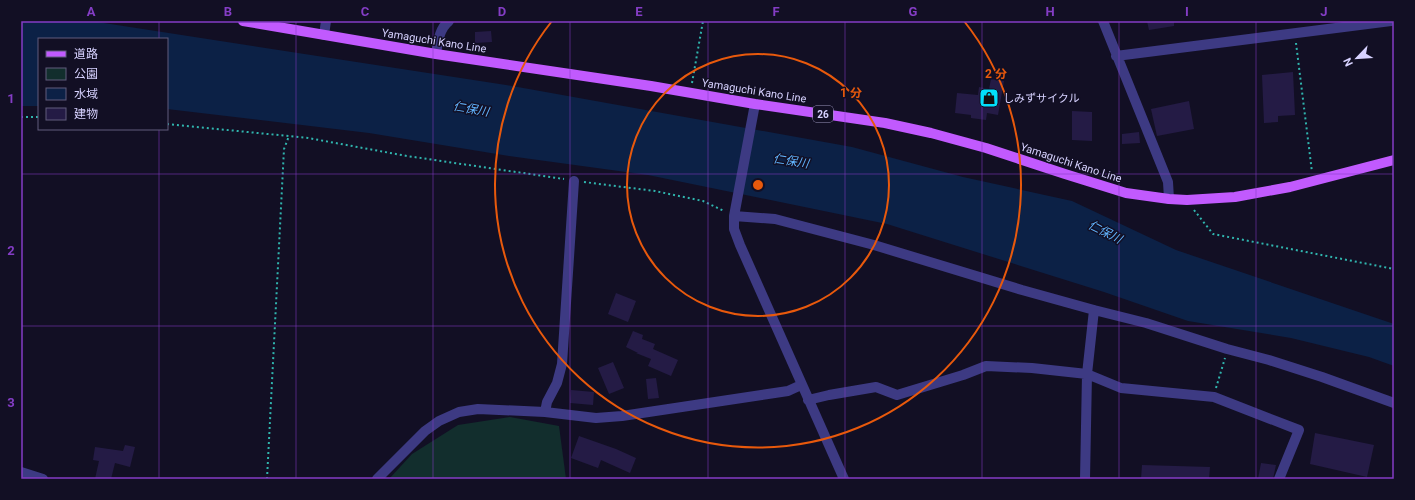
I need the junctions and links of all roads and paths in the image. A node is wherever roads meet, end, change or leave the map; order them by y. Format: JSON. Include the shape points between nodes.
{"nodes":[{"id":1,"x":244,"y":21,"type":"edge"},
{"id":2,"x":326,"y":21,"type":"edge"},
{"id":3,"x":449,"y":21,"type":"edge"},
{"id":4,"x":703,"y":21,"type":"edge"},
{"id":5,"x":1103,"y":21,"type":"edge"},
{"id":6,"x":1391,"y":21,"type":"edge"},
{"id":7,"x":1295,"y":34,"type":"junction"},
{"id":8,"x":324,"y":35,"type":"junction"},
{"id":9,"x":436,"y":54,"type":"junction"},
{"id":10,"x":1116,"y":56,"type":"junction"},
{"id":11,"x":690,"y":92,"type":"junction"},
{"id":12,"x":755,"y":104,"type":"junction"},
{"id":13,"x":21,"y":117,"type":"edge"},
{"id":14,"x":38,"y":117,"type":"edge"},
{"id":15,"x":168,"y":124,"type":"edge"},
{"id":16,"x":289,"y":136,"type":"junction"},
{"id":17,"x":1394,"y":160,"type":"edge"},
{"id":18,"x":1314,"y":180,"type":"junction"},
{"id":19,"x":574,"y":181,"type":"junction"},
{"id":20,"x":1168,"y":199,"type":"junction"},
{"id":21,"x":1187,"y":200,"type":"junction"},
{"id":22,"x":735,"y":213,"type":"junction"},
{"id":23,"x":1394,"y":269,"type":"edge"},
{"id":24,"x":1094,"y":310,"type":"junction"},
{"id":25,"x":1227,"y":349,"type":"junction"},
{"id":26,"x":1087,"y":374,"type":"junction"},
{"id":27,"x":801,"y":385,"type":"junction"},
{"id":28,"x":1214,"y":397,"type":"junction"},
{"id":29,"x":808,"y":400,"type":"junction"},
{"id":30,"x":1394,"y":404,"type":"edge"},
{"id":31,"x":546,"y":412,"type":"junction"},
{"id":32,"x":21,"y":472,"type":"edge"},
{"id":33,"x":38,"y":478,"type":"edge"},
{"id":34,"x":267,"y":479,"type":"edge"},
{"id":35,"x":377,"y":479,"type":"edge"},
{"id":36,"x":844,"y":479,"type":"edge"},
{"id":37,"x":1085,"y":479,"type":"edge"},
{"id":38,"x":1279,"y":479,"type":"edge"}],
"edges":[{"from":1,"to":8,"type":"main road","name":"Yamaguchi Kano Line","number":"26"},
{"from":2,"to":8,"type":"street"},
{"from":3,"to":9,"type":"street","via":[[439,38]]},
{"from":4,"to":11,"type":"path"},
{"from":5,"to":10,"type":"street"},
{"from":6,"to":7,"type":"street"},
{"from":7,"to":10,"type":"street"},
{"from":7,"to":18,"type":"path"},
{"from":8,"to":9,"type":"main road","name":"Yamaguchi Kano Line","number":"26"},
{"from":9,"to":11,"type":"main road","name":"Yamaguchi Kano Line","number":"26"},
{"from":10,"to":20,"type":"street","via":[[1168,182]]},
{"from":11,"to":12,"type":"main road","name":"Yamaguchi Kano Line","number":"26"},
{"from":12,"to":20,"type":"main road","name":"Yamaguchi Kano Line","number":"26","via":[[885,123],[932,133],[1126,193]]},
{"from":12,"to":22,"type":"street"},
{"from":13,"to":14,"type":"path"},
{"from":15,"to":16,"type":"path"},
{"from":16,"to":19,"type":"path"},
{"from":16,"to":34,"type":"path","via":[[284,150]]},
{"from":17,"to":18,"type":"main road","name":"Yamaguchi Kano Line","number":"26"},
{"from":18,"to":21,"type":"main road","name":"Yamaguchi Kano Line","number":"26","via":[[1236,197]]},
{"from":19,"to":22,"type":"path","via":[[655,191],[703,201]]},
{"from":19,"to":31,"type":"street","via":[[562,364],[557,383],[547,402]]},
{"from":20,"to":21,"type":"main road","name":"Yamaguchi Kano Line","number":"26"},
{"from":21,"to":23,"type":"path","via":[[1213,234]]},
{"from":22,"to":24,"type":"street","via":[[775,219],[874,244]]},
{"from":22,"to":27,"type":"street","via":[[734,229],[740,245]]},
{"from":24,"to":25,"type":"street","via":[[1146,323]]},
{"from":24,"to":26,"type":"street"},
{"from":25,"to":28,"type":"path"},
{"from":25,"to":30,"type":"street","via":[[1322,376]]},
{"from":26,"to":28,"type":"street","via":[[1121,388]]},
{"from":26,"to":29,"type":"street","via":[[986,366],[897,395],[876,387]]},
{"from":26,"to":37,"type":"street"},
{"from":27,"to":29,"type":"street"},
{"from":27,"to":31,"type":"street","via":[[788,391],[622,416],[596,418]]},
{"from":28,"to":38,"type":"street","via":[[1299,430]]},
{"from":29,"to":36,"type":"street"},
{"from":31,"to":35,"type":"street","via":[[478,409],[459,412],[425,431]]},
{"from":32,"to":33,"type":"street"}]}
